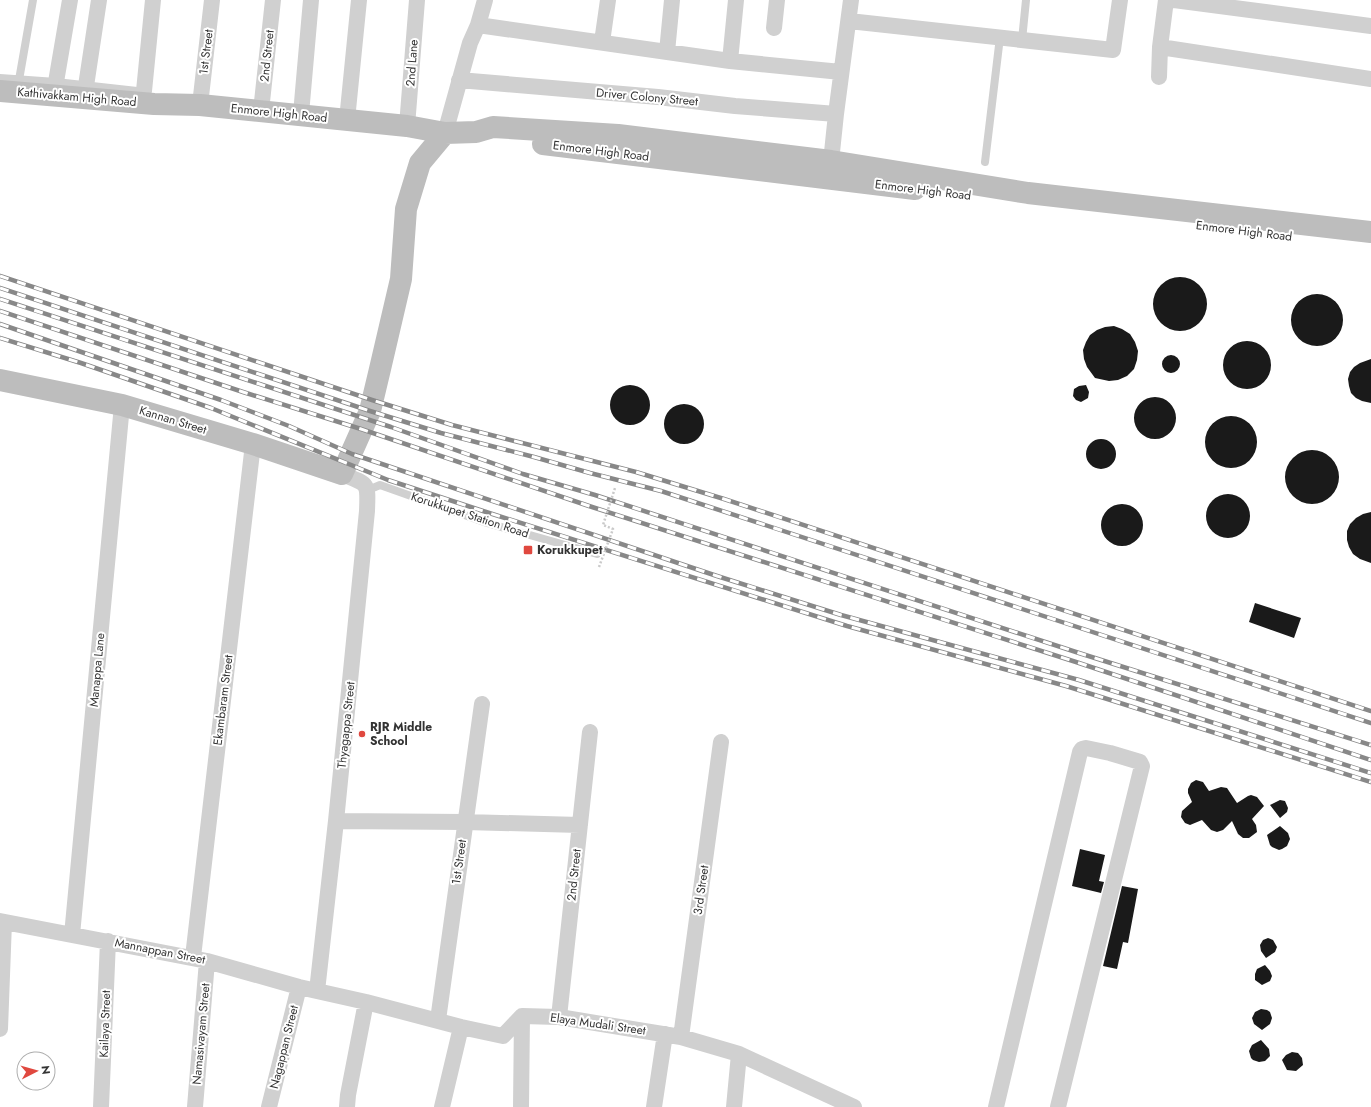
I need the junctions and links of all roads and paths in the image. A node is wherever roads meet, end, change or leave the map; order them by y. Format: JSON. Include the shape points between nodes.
{"nodes":[{"id":1,"x":33,"y":0,"type":"edge"},
{"id":2,"x":70,"y":0,"type":"edge"},
{"id":3,"x":99,"y":0,"type":"edge"},
{"id":4,"x":154,"y":0,"type":"edge"},
{"id":5,"x":212,"y":0,"type":"edge"},
{"id":6,"x":273,"y":0,"type":"edge"},
{"id":7,"x":311,"y":0,"type":"edge"},
{"id":8,"x":359,"y":0,"type":"edge"},
{"id":9,"x":417,"y":0,"type":"edge"},
{"id":10,"x":485,"y":0,"type":"edge"},
{"id":11,"x":608,"y":0,"type":"edge"},
{"id":12,"x":672,"y":0,"type":"edge"},
{"id":13,"x":736,"y":0,"type":"edge"},
{"id":14,"x":777,"y":0,"type":"edge"},
{"id":15,"x":852,"y":0,"type":"edge"},
{"id":16,"x":1026,"y":0,"type":"edge"},
{"id":17,"x":1120,"y":0,"type":"edge"},
{"id":18,"x":1166,"y":0,"type":"edge"},
{"id":19,"x":1174,"y":0,"type":"edge"},
{"id":20,"x":849,"y":21,"type":"junction"},
{"id":21,"x":478,"y":26,"type":"junction"},
{"id":22,"x":1371,"y":26,"type":"edge"},
{"id":23,"x":774,"y":28,"type":"dead end"},
{"id":24,"x":1000,"y":37,"type":"junction"},
{"id":25,"x":1022,"y":40,"type":"junction"},
{"id":26,"x":602,"y":42,"type":"junction"},
{"id":27,"x":1160,"y":47,"type":"junction"},
{"id":28,"x":667,"y":52,"type":"junction"},
{"id":29,"x":730,"y":62,"type":"junction"},
{"id":30,"x":841,"y":72,"type":"junction"},
{"id":31,"x":1159,"y":77,"type":"dead end"},
{"id":32,"x":0,"y":78,"type":"edge"},
{"id":33,"x":1371,"y":79,"type":"edge"},
{"id":34,"x":20,"y":80,"type":"junction"},
{"id":35,"x":459,"y":80,"type":"junction"},
{"id":36,"x":56,"y":82,"type":"junction"},
{"id":37,"x":86,"y":86,"type":"junction"},
{"id":38,"x":0,"y":91,"type":"edge"},
{"id":39,"x":156,"y":100,"type":"junction"},
{"id":40,"x":200,"y":105,"type":"junction"},
{"id":41,"x":261,"y":111,"type":"junction"},
{"id":42,"x":301,"y":114,"type":"junction"},
{"id":43,"x":836,"y":114,"type":"junction"},
{"id":44,"x":347,"y":120,"type":"junction"},
{"id":45,"x":407,"y":126,"type":"junction"},
{"id":46,"x":445,"y":133,"type":"junction"},
{"id":47,"x":985,"y":162,"type":"dead end"},
{"id":48,"x":830,"y":170,"type":"junction"},
{"id":49,"x":1371,"y":232,"type":"edge"},
{"id":50,"x":1371,"y":247,"type":"edge"},
{"id":51,"x":0,"y":380,"type":"edge"},
{"id":52,"x":122,"y":405,"type":"junction"},
{"id":53,"x":254,"y":444,"type":"junction"},
{"id":54,"x":342,"y":474,"type":"junction"},
{"id":55,"x":615,"y":488,"type":"dead end"},
{"id":56,"x":368,"y":490,"type":"junction"},
{"id":57,"x":597,"y":554,"type":"dead end"},
{"id":58,"x":599,"y":567,"type":"dead end"},
{"id":59,"x":482,"y":704,"type":"dead end"},
{"id":60,"x":590,"y":732,"type":"dead end"},
{"id":61,"x":721,"y":742,"type":"dead end"},
{"id":62,"x":336,"y":821,"type":"junction"},
{"id":63,"x":465,"y":822,"type":"junction"},
{"id":64,"x":580,"y":825,"type":"junction"},
{"id":65,"x":2,"y":922,"type":"edge"},
{"id":66,"x":72,"y":935,"type":"junction"},
{"id":67,"x":108,"y":941,"type":"junction"},
{"id":68,"x":200,"y":959,"type":"junction"},
{"id":69,"x":299,"y":987,"type":"junction"},
{"id":70,"x":318,"y":991,"type":"junction"},
{"id":71,"x":366,"y":1002,"type":"junction"},
{"id":72,"x":522,"y":1016,"type":"junction"},
{"id":73,"x":558,"y":1017,"type":"junction"},
{"id":74,"x":438,"y":1020,"type":"junction"},
{"id":75,"x":461,"y":1027,"type":"junction"},
{"id":76,"x":0,"y":1029,"type":"edge"},
{"id":77,"x":665,"y":1034,"type":"junction"},
{"id":78,"x":681,"y":1037,"type":"junction"},
{"id":79,"x":739,"y":1054,"type":"junction"},
{"id":80,"x":101,"y":1107,"type":"edge"},
{"id":81,"x":195,"y":1107,"type":"edge"},
{"id":82,"x":269,"y":1107,"type":"edge"},
{"id":83,"x":347,"y":1107,"type":"edge"},
{"id":84,"x":442,"y":1107,"type":"edge"},
{"id":85,"x":522,"y":1107,"type":"edge"},
{"id":86,"x":654,"y":1107,"type":"edge"},
{"id":87,"x":734,"y":1107,"type":"edge"},
{"id":88,"x":854,"y":1107,"type":"edge"},
{"id":89,"x":996,"y":1107,"type":"edge"},
{"id":90,"x":1058,"y":1107,"type":"edge"}],
"edges":[{"from":1,"to":34,"type":"lane"},
{"from":2,"to":36,"type":"street"},
{"from":3,"to":37,"type":"street"},
{"from":4,"to":39,"type":"street"},
{"from":5,"to":40,"type":"street","name":"1st Street"},
{"from":6,"to":41,"type":"street","name":"2nd Street"},
{"from":7,"to":42,"type":"street"},
{"from":8,"to":44,"type":"street"},
{"from":9,"to":45,"type":"street","name":"2nd Lane"},
{"from":10,"to":21,"type":"street"},
{"from":11,"to":26,"type":"street"},
{"from":12,"to":28,"type":"street"},
{"from":13,"to":29,"type":"street"},
{"from":14,"to":23,"type":"street"},
{"from":15,"to":20,"type":"street"},
{"from":16,"to":25,"type":"lane"},
{"from":17,"to":25,"type":"street","via":[[1113,50]]},
{"from":18,"to":27,"type":"street"},
{"from":19,"to":22,"type":"street"},
{"from":20,"to":24,"type":"street"},
{"from":20,"to":30,"type":"street"},
{"from":21,"to":26,"type":"street"},
{"from":21,"to":35,"type":"street"},
{"from":24,"to":25,"type":"street"},
{"from":24,"to":47,"type":"lane"},
{"from":26,"to":28,"type":"street"},
{"from":27,"to":31,"type":"street"},
{"from":27,"to":33,"type":"street"},
{"from":28,"to":29,"type":"street"},
{"from":29,"to":30,"type":"street"},
{"from":30,"to":43,"type":"street"},
{"from":32,"to":34,"type":"lane"},
{"from":34,"to":36,"type":"lane"},
{"from":35,"to":43,"type":"street","name":"Driver Colony Street"},
{"from":35,"to":46,"type":"street"},
{"from":36,"to":37,"type":"lane"},
{"from":37,"to":39,"type":"lane"},
{"from":38,"to":39,"type":"main road","name":"Kathivakkam High Road"},
{"from":39,"to":40,"type":"main road","name":"Enmore High Road"},
{"from":40,"to":41,"type":"main road","name":"Enmore High Road"},
{"from":41,"to":42,"type":"main road","name":"Enmore High Road"},
{"from":42,"to":44,"type":"main road","name":"Enmore High Road"},
{"from":43,"to":48,"type":"street"},
{"from":44,"to":45,"type":"main road","name":"Enmore High Road"},
{"from":45,"to":46,"type":"main road","name":"Enmore High Road"},
{"from":46,"to":48,"type":"main road","name":"Enmore High Road","via":[[476,132],[488,138]]},
{"from":46,"to":54,"type":"main road","via":[[420,163],[406,209],[401,279],[370,411]]},
{"from":48,"to":49,"type":"main road","name":"Enmore High Road"},
{"from":48,"to":50,"type":"main road","name":"Enmore High Road"},
{"from":51,"to":52,"type":"main road","name":"Kannan Street"},
{"from":52,"to":53,"type":"main road","name":"Kannan Street"},
{"from":52,"to":66,"type":"street","name":"Manappa Lane"},
{"from":53,"to":54,"type":"main road","name":"Kannan Street"},
{"from":53,"to":68,"type":"street","name":"Ekambaram Street"},
{"from":54,"to":56,"type":"street","via":[[364,483]]},
{"from":55,"to":58,"type":"path","bridge":true,"via":[[603,525],[613,529]]},
{"from":56,"to":57,"type":"lane","name":"Korukkupet Station Road","via":[[380,485],[487,523]]},
{"from":56,"to":62,"type":"street","name":"Thyagappa Street","via":[[368,511]]},
{"from":59,"to":63,"type":"street","name":"1st Street"},
{"from":60,"to":64,"type":"street","name":"2nd Street"},
{"from":61,"to":78,"type":"street","name":"3rd Street"},
{"from":62,"to":63,"type":"street"},
{"from":62,"to":70,"type":"street","name":"Thyagappa Street"},
{"from":63,"to":64,"type":"street"},
{"from":63,"to":74,"type":"street","name":"1st Street"},
{"from":64,"to":73,"type":"street","name":"2nd Street"},
{"from":65,"to":66,"type":"street","name":"Mannappan Street"},
{"from":65,"to":76,"type":"street"},
{"from":66,"to":67,"type":"street","name":"Mannappan Street"},
{"from":67,"to":68,"type":"street","name":"Mannappan Street"},
{"from":67,"to":80,"type":"street","name":"Kailaya Street"},
{"from":68,"to":69,"type":"street","name":"Mannappan Street"},
{"from":68,"to":81,"type":"street","name":"Namasivayam Street"},
{"from":69,"to":70,"type":"street","name":"Mannappan Street"},
{"from":69,"to":82,"type":"street","name":"Nagappan Street"},
{"from":70,"to":71,"type":"street"},
{"from":71,"to":74,"type":"street"},
{"from":71,"to":83,"type":"street"},
{"from":72,"to":73,"type":"street","name":"Elaya Mudali Street"},
{"from":72,"to":75,"type":"street","via":[[503,1036]]},
{"from":72,"to":85,"type":"street"},
{"from":73,"to":77,"type":"street","name":"Elaya Mudali Street"},
{"from":74,"to":75,"type":"street"},
{"from":75,"to":84,"type":"street"},
{"from":77,"to":78,"type":"street","name":"Elaya Mudali Street"},
{"from":77,"to":86,"type":"street"},
{"from":78,"to":79,"type":"street","name":"Elaya Mudali Street"},
{"from":79,"to":87,"type":"street"},
{"from":79,"to":88,"type":"street","name":"Elaya Mudali Street"},
{"from":89,"to":90,"type":"street","via":[[1080,752],[1086,748],[1140,762],[1142,766]]}]}
